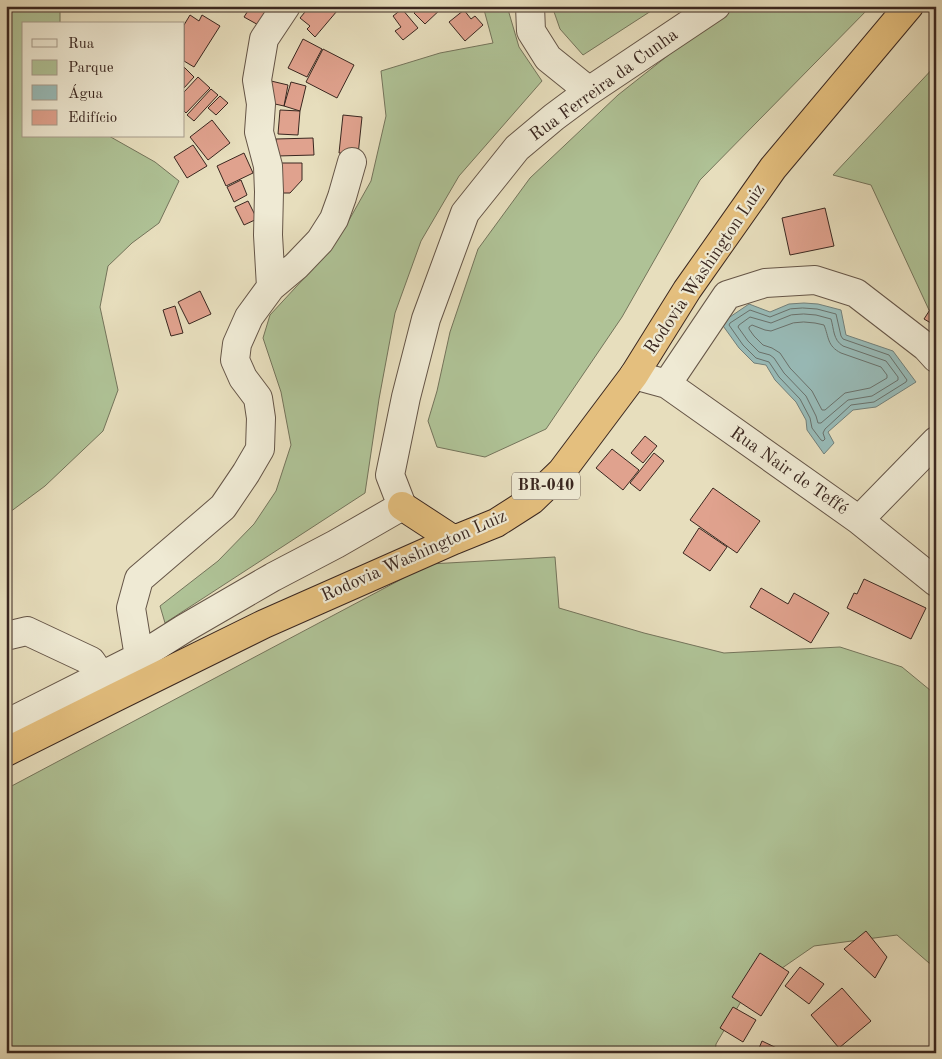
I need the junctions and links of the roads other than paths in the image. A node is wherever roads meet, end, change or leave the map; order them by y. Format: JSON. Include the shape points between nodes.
{"nodes":[{"id":1,"x":286,"y":6,"type":"edge"},
{"id":2,"x":530,"y":6,"type":"edge"},
{"id":3,"x":716,"y":6,"type":"edge"},
{"id":4,"x":909,"y":6,"type":"edge"},
{"id":5,"x":589,"y":91,"type":"junction"},
{"id":6,"x":352,"y":162,"type":"dead end"},
{"id":7,"x":272,"y":287,"type":"junction"},
{"id":8,"x":933,"y":352,"type":"edge"},
{"id":9,"x":634,"y":375,"type":"junction"},
{"id":10,"x":667,"y":384,"type":"junction"},
{"id":11,"x":936,"y":441,"type":"edge"},
{"id":12,"x":402,"y":506,"type":"junction"},
{"id":13,"x":859,"y":520,"type":"junction"},
{"id":14,"x":454,"y":540,"type":"junction"},
{"id":15,"x":936,"y":582,"type":"edge"},
{"id":16,"x":6,"y":636,"type":"edge"},
{"id":17,"x":139,"y":657,"type":"junction"},
{"id":18,"x":109,"y":686,"type":"junction"},
{"id":19,"x":6,"y":724,"type":"edge"},
{"id":20,"x":6,"y":752,"type":"edge"}],
"edges":[{"from":1,"to":7,"type":"street","via":[[264,39],[257,80],[261,104],[260,132],[268,166]]},
{"from":2,"to":5,"type":"street","via":[[531,31],[548,58]]},
{"from":3,"to":5,"type":"street","name":"Rua Ferreira da Cunha"},
{"from":4,"to":9,"type":"highway","name":"Rodovia Washington Luiz","number":"BR-040","via":[[773,168],[687,290]]},
{"from":5,"to":12,"type":"street","name":"Rua Ferreira da Cunha","via":[[517,148],[465,213],[426,319],[406,397],[390,475]]},
{"from":6,"to":7,"type":"street","via":[[334,219],[320,241]]},
{"from":7,"to":17,"type":"street","via":[[249,317],[237,344],[235,360],[258,398],[262,418],[260,449],[223,507],[139,579],[131,608]]},
{"from":8,"to":10,"type":"street","via":[[856,293],[815,280],[765,283],[727,295]]},
{"from":9,"to":10,"type":"street","name":"Rua Nair de Teffé"},
{"from":9,"to":14,"type":"highway","name":"Rodovia Washington Luiz","number":"BR-040","via":[[562,471],[532,500],[496,523]]},
{"from":10,"to":13,"type":"street","name":"Rua Nair de Teffé"},
{"from":11,"to":13,"type":"street"},
{"from":12,"to":14,"type":"highway"},
{"from":12,"to":17,"type":"street","via":[[273,577]]},
{"from":13,"to":15,"type":"street","name":"Rua Nair de Teffé"},
{"from":14,"to":18,"type":"highway","name":"Rodovia Washington Luiz","number":"BR-040","via":[[264,624]]},
{"from":16,"to":18,"type":"street","via":[[27,631],[91,661]]},
{"from":17,"to":18,"type":"street"},
{"from":18,"to":19,"type":"street"},
{"from":18,"to":20,"type":"highway","name":"Rodovia Washington Luiz","number":"BR-040"}]}
